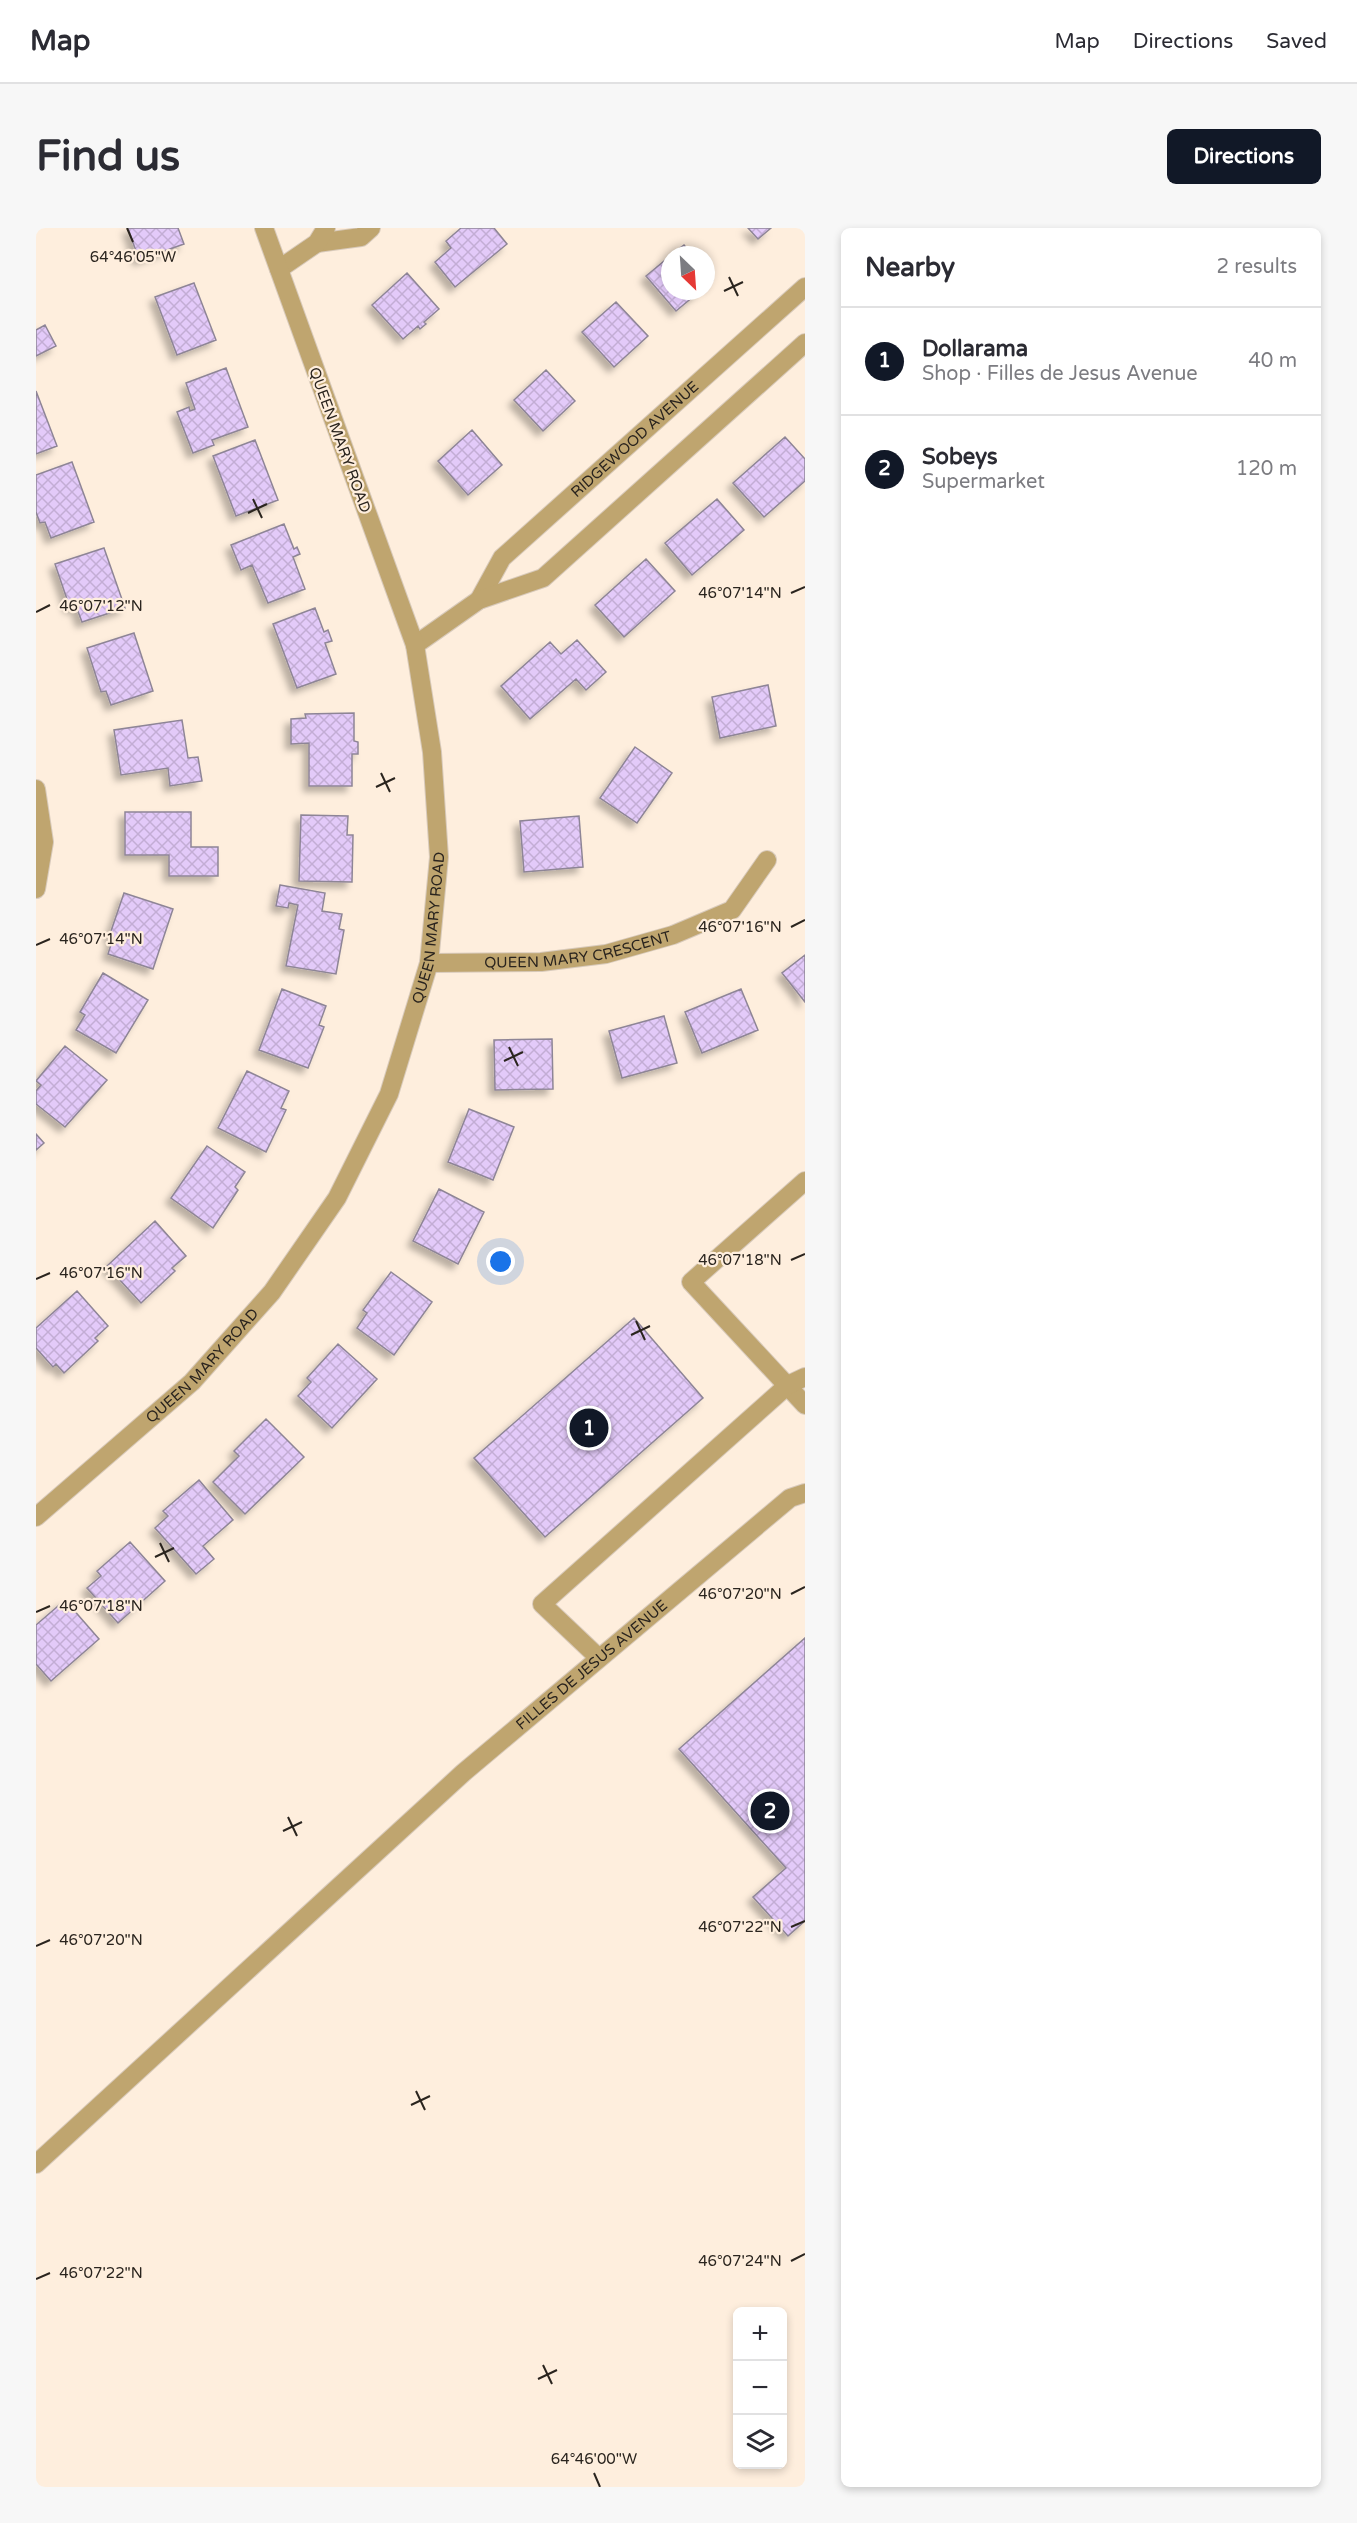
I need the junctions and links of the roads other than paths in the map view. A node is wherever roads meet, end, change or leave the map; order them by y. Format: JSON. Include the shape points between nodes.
{"nodes":[{"id":1,"x":264,"y":228,"type":"edge"},
{"id":2,"x":371,"y":228,"type":"edge"},
{"id":3,"x":322,"y":236,"type":"edge"},
{"id":4,"x":279,"y":269,"type":"junction"},
{"id":5,"x":805,"y":287,"type":"edge"},
{"id":6,"x":805,"y":343,"type":"edge"},
{"id":7,"x":479,"y":600,"type":"junction"},
{"id":8,"x":415,"y":645,"type":"junction"},
{"id":9,"x":36,"y":789,"type":"edge"},
{"id":10,"x":767,"y":860,"type":"dead end"},
{"id":11,"x":36,"y":889,"type":"edge"},
{"id":12,"x":429,"y":963,"type":"junction"},
{"id":13,"x":805,"y":1180,"type":"edge"},
{"id":14,"x":805,"y":1377,"type":"edge"},
{"id":15,"x":788,"y":1385,"type":"junction"},
{"id":16,"x":805,"y":1406,"type":"edge"},
{"id":17,"x":805,"y":1493,"type":"edge"},
{"id":18,"x":36,"y":1517,"type":"edge"},
{"id":19,"x":599,"y":1658,"type":"junction"},
{"id":20,"x":36,"y":2164,"type":"edge"}],
"edges":[{"from":1,"to":4,"type":"street","name":"QUEEN MARY ROAD"},
{"from":2,"to":3,"type":"street","via":[[361,237]]},
{"from":3,"to":4,"type":"street"},
{"from":4,"to":8,"type":"street","name":"QUEEN MARY ROAD"},
{"from":5,"to":7,"type":"street","name":"RIDGEWOOD AVENUE","via":[[502,558]]},
{"from":6,"to":7,"type":"street","name":"RIDGEWOOD AVENUE","via":[[543,578]]},
{"from":7,"to":8,"type":"street","name":"RIDGEWOOD AVENUE"},
{"from":8,"to":12,"type":"street","name":"QUEEN MARY ROAD","via":[[432,752],[439,857]]},
{"from":9,"to":11,"type":"street","via":[[44,842]]},
{"from":10,"to":12,"type":"street","name":"QUEEN MARY CRESCENT","via":[[732,910],[673,935],[606,954],[541,962]]},
{"from":12,"to":18,"type":"street","name":"QUEEN MARY ROAD","via":[[389,1094],[338,1198],[272,1292],[192,1382]]},
{"from":13,"to":15,"type":"street","via":[[692,1282]]},
{"from":14,"to":15,"type":"street"},
{"from":15,"to":16,"type":"street"},
{"from":15,"to":19,"type":"street","via":[[542,1604]]},
{"from":17,"to":19,"type":"street","name":"FILLES DE JESUS AVENUE","via":[[790,1497]]},
{"from":19,"to":20,"type":"street","name":"FILLES DE JESUS AVENUE","via":[[463,1773]]}]}
